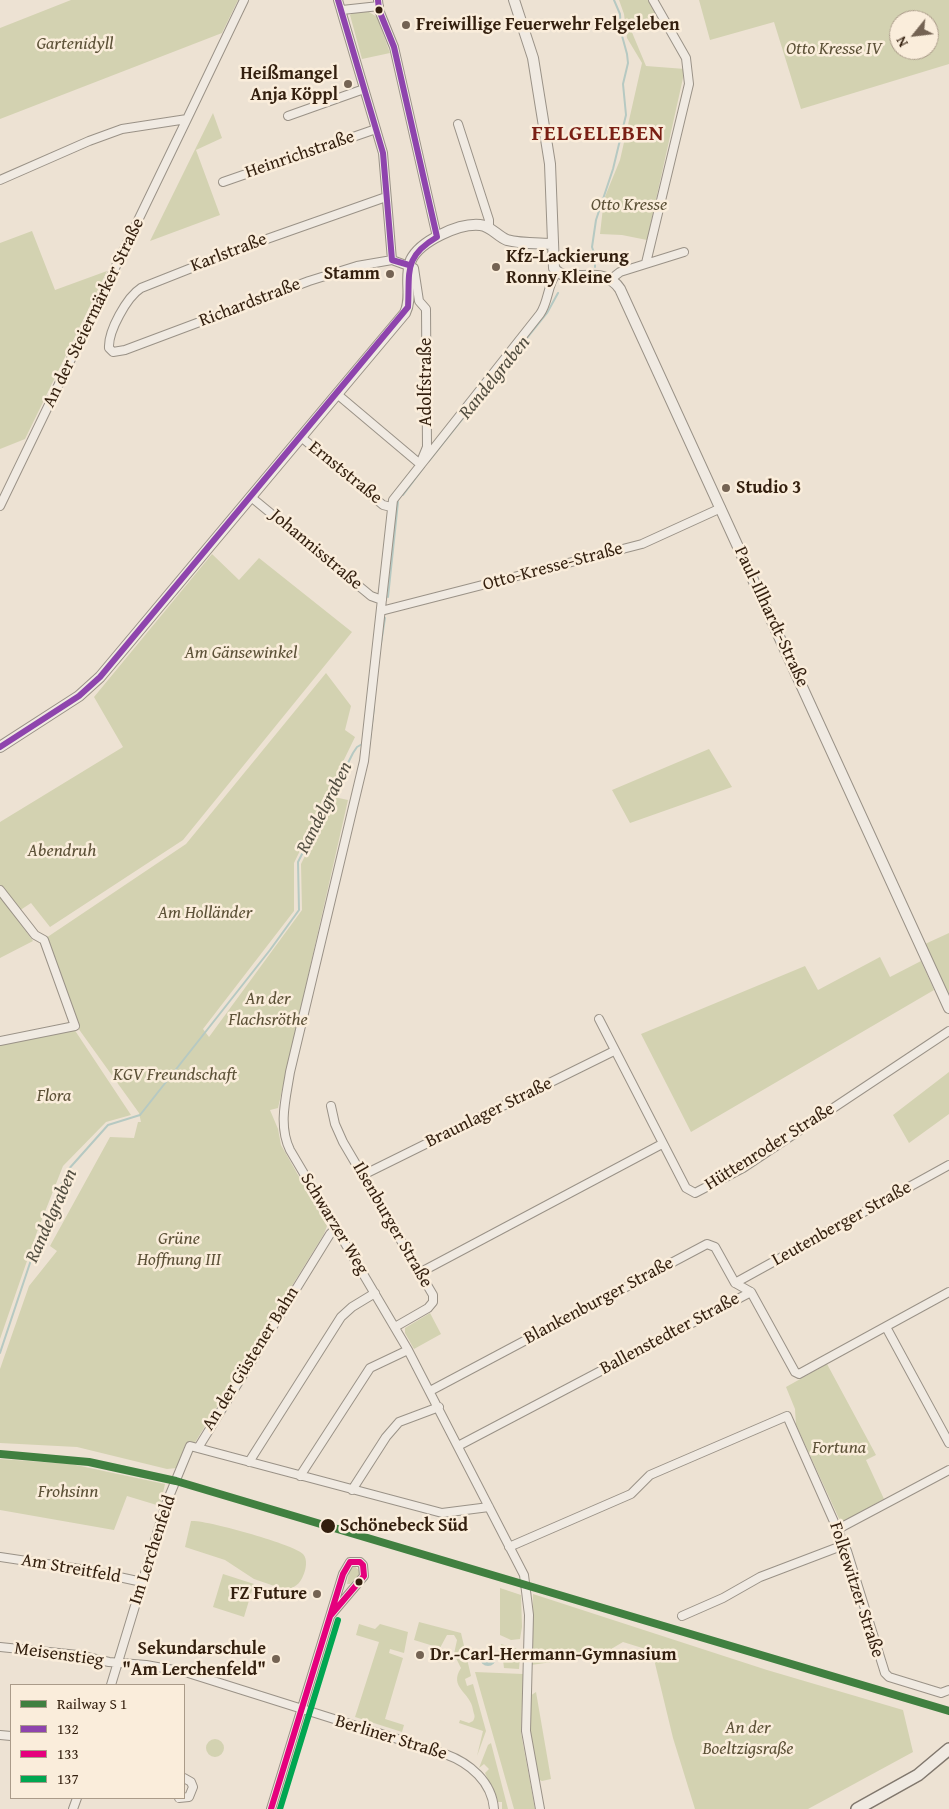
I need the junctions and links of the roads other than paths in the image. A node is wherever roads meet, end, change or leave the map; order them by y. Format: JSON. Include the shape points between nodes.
{"nodes":[{"id":1,"x":244,"y":0,"type":"edge"},
{"id":2,"x":338,"y":0,"type":"edge"},
{"id":3,"x":514,"y":0,"type":"edge"},
{"id":4,"x":653,"y":0,"type":"edge"},
{"id":5,"x":378,"y":3,"type":"edge"},
{"id":6,"x":342,"y":10,"type":"junction"},
{"id":7,"x":364,"y":89,"type":"junction"},
{"id":8,"x":288,"y":116,"type":"dead end"},
{"id":9,"x":187,"y":119,"type":"junction"},
{"id":10,"x":458,"y":124,"type":"dead end"},
{"id":11,"x":376,"y":129,"type":"junction"},
{"id":12,"x":0,"y":180,"type":"edge"},
{"id":13,"x":223,"y":182,"type":"dead end"},
{"id":14,"x":386,"y":197,"type":"junction"},
{"id":15,"x":489,"y":228,"type":"junction"},
{"id":16,"x":437,"y":237,"type":"junction"},
{"id":17,"x":553,"y":244,"type":"junction"},
{"id":18,"x":684,"y":252,"type":"dead end"},
{"id":19,"x":392,"y":260,"type":"junction"},
{"id":20,"x":646,"y":263,"type":"junction"},
{"id":21,"x":409,"y":265,"type":"junction"},
{"id":22,"x":557,"y":272,"type":"junction"},
{"id":23,"x":611,"y":280,"type":"junction"},
{"id":24,"x":414,"y":301,"type":"junction"},
{"id":25,"x":110,"y":351,"type":"joint"},
{"id":26,"x":337,"y":394,"type":"junction"},
{"id":27,"x":301,"y":437,"type":"junction"},
{"id":28,"x":420,"y":464,"type":"junction"},
{"id":29,"x":251,"y":497,"type":"junction"},
{"id":30,"x":0,"y":506,"type":"edge"},
{"id":31,"x":390,"y":507,"type":"junction"},
{"id":32,"x":721,"y":508,"type":"junction"},
{"id":33,"x":382,"y":600,"type":"junction"},
{"id":34,"x":381,"y":611,"type":"junction"},
{"id":35,"x":0,"y":747,"type":"edge"},
{"id":36,"x":0,"y":890,"type":"edge"},
{"id":37,"x":949,"y":1008,"type":"edge"},
{"id":38,"x":599,"y":1019,"type":"dead end"},
{"id":39,"x":949,"y":1031,"type":"edge"},
{"id":40,"x":0,"y":1042,"type":"edge"},
{"id":41,"x":614,"y":1051,"type":"junction"},
{"id":42,"x":331,"y":1106,"type":"dead end"},
{"id":43,"x":662,"y":1144,"type":"junction"},
{"id":44,"x":949,"y":1165,"type":"edge"},
{"id":45,"x":363,"y":1175,"type":"junction"},
{"id":46,"x":336,"y":1227,"type":"junction"},
{"id":47,"x":421,"y":1272,"type":"junction"},
{"id":48,"x":735,"y":1283,"type":"junction"},
{"id":49,"x":751,"y":1292,"type":"junction"},
{"id":50,"x":949,"y":1292,"type":"edge"},
{"id":51,"x":375,"y":1293,"type":"junction"},
{"id":52,"x":395,"y":1327,"type":"junction"},
{"id":53,"x":886,"y":1327,"type":"junction"},
{"id":54,"x":408,"y":1350,"type":"junction"},
{"id":55,"x":430,"y":1391,"type":"junction"},
{"id":56,"x":439,"y":1407,"type":"junction"},
{"id":57,"x":949,"y":1443,"type":"edge"},
{"id":58,"x":458,"y":1446,"type":"junction"},
{"id":59,"x":198,"y":1448,"type":"junction"},
{"id":60,"x":250,"y":1462,"type":"junction"},
{"id":61,"x":948,"y":1474,"type":"edge"},
{"id":62,"x":300,"y":1476,"type":"junction"},
{"id":63,"x":352,"y":1490,"type":"junction"},
{"id":64,"x":489,"y":1506,"type":"junction"},
{"id":65,"x":838,"y":1530,"type":"junction"},
{"id":66,"x":844,"y":1545,"type":"junction"},
{"id":67,"x":509,"y":1547,"type":"junction"},
{"id":68,"x":0,"y":1557,"type":"edge"},
{"id":69,"x":142,"y":1582,"type":"junction"},
{"id":70,"x":331,"y":1616,"type":"junction"},
{"id":71,"x":682,"y":1616,"type":"dead end"},
{"id":72,"x":0,"y":1647,"type":"edge"},
{"id":73,"x":117,"y":1663,"type":"junction"},
{"id":74,"x":110,"y":1684,"type":"edge"},
{"id":75,"x":949,"y":1690,"type":"edge"},
{"id":76,"x":302,"y":1710,"type":"junction"},
{"id":77,"x":949,"y":1748,"type":"edge"},
{"id":78,"x":185,"y":1779,"type":"edge"},
{"id":79,"x":185,"y":1797,"type":"edge"},
{"id":80,"x":271,"y":1809,"type":"edge"},
{"id":81,"x":494,"y":1809,"type":"edge"},
{"id":82,"x":540,"y":1809,"type":"edge"},
{"id":83,"x":857,"y":1809,"type":"edge"}],
"edges":[{"from":1,"to":9,"type":"street","name":"An der Steiermärker Straße"},
{"from":2,"to":6,"type":"street"},
{"from":3,"to":17,"type":"street","via":[[530,45],[538,88],[552,183]]},
{"from":4,"to":20,"type":"street","via":[[686,58],[689,84]]},
{"from":5,"to":6,"type":"street"},
{"from":5,"to":16,"type":"street","via":[[394,47]]},
{"from":6,"to":7,"type":"street"},
{"from":7,"to":8,"type":"street"},
{"from":7,"to":11,"type":"street"},
{"from":9,"to":12,"type":"street","via":[[122,129]]},
{"from":9,"to":30,"type":"street","name":"An der Steiermärker Straße"},
{"from":10,"to":15,"type":"street"},
{"from":11,"to":13,"type":"street","name":"Heinrichstraße"},
{"from":11,"to":14,"type":"street","via":[[383,153]]},
{"from":14,"to":19,"type":"street"},
{"from":14,"to":25,"type":"street","name":"Karlstraße","via":[[141,288],[128,300],[114,327],[108,343]]},
{"from":15,"to":16,"type":"street","via":[[469,226]]},
{"from":15,"to":17,"type":"street","via":[[507,240]]},
{"from":16,"to":21,"type":"street","via":[[420,246]]},
{"from":17,"to":22,"type":"street","via":[[552,262]]},
{"from":18,"to":20,"type":"street"},
{"from":19,"to":21,"type":"street"},
{"from":19,"to":25,"type":"street","name":"Richardstraße","via":[[309,280],[181,330],[120,351]]},
{"from":20,"to":23,"type":"street","via":[[620,272]]},
{"from":21,"to":24,"type":"street","via":[[407,274]]},
{"from":22,"to":23,"type":"street","via":[[596,275]]},
{"from":22,"to":28,"type":"street","via":[[540,314]]},
{"from":23,"to":32,"type":"street","name":"Paul-Illhardt-Straße","via":[[620,289]]},
{"from":24,"to":26,"type":"street"},
{"from":24,"to":28,"type":"street","name":"Adolfstraße","via":[[426,309],[427,447]]},
{"from":26,"to":27,"type":"street"},
{"from":26,"to":28,"type":"street"},
{"from":27,"to":29,"type":"street"},
{"from":27,"to":31,"type":"street","name":"Ernststraße","via":[[383,505]]},
{"from":28,"to":31,"type":"street","via":[[396,493]]},
{"from":29,"to":33,"type":"street","name":"Johannisstraße","via":[[371,596]]},
{"from":29,"to":35,"type":"street","via":[[94,684]]},
{"from":31,"to":33,"type":"street"},
{"from":32,"to":34,"type":"street","name":"Otto-Kresse-Straße","via":[[642,544]]},
{"from":32,"to":37,"type":"street","name":"Paul-Illhardt-Straße"},
{"from":33,"to":34,"type":"street"},
{"from":34,"to":46,"type":"street","name":"Schwarzer Weg","via":[[365,752],[290,1072],[283,1118],[285,1140]]},
{"from":36,"to":40,"type":"street","via":[[35,935],[44,940],[75,1026]]},
{"from":38,"to":41,"type":"street","name":"Hüttenroder Straße"},
{"from":39,"to":43,"type":"street","name":"Hüttenroder Straße","via":[[737,1172],[699,1192],[692,1193],[686,1188]]},
{"from":41,"to":43,"type":"street","name":"Hüttenroder Straße"},
{"from":41,"to":45,"type":"street","name":"Braunlager Straße"},
{"from":42,"to":45,"type":"street","name":"Ilsenburger Straße","via":[[342,1142]]},
{"from":43,"to":47,"type":"street"},
{"from":44,"to":48,"type":"street","name":"Leutenberger Straße"},
{"from":45,"to":47,"type":"street","name":"Ilsenburger Straße"},
{"from":46,"to":51,"type":"street","name":"Schwarzer Weg"},
{"from":46,"to":59,"type":"street","name":"An der Güstener Bahn"},
{"from":47,"to":52,"type":"street","name":"Ilsenburger Straße","via":[[433,1302]]},
{"from":48,"to":49,"type":"street"},
{"from":48,"to":55,"type":"street","name":"Blankenburger Straße","via":[[715,1247],[707,1244]]},
{"from":49,"to":53,"type":"street","name":"Ballenstedter Straße","via":[[798,1374]]},
{"from":49,"to":58,"type":"street","name":"Ballenstedter Straße"},
{"from":50,"to":53,"type":"street","name":"Ballenstedter Straße"},
{"from":51,"to":52,"type":"street","name":"Schwarzer Weg"},
{"from":51,"to":60,"type":"street","via":[[341,1317]]},
{"from":52,"to":54,"type":"street","name":"Schwarzer Weg"},
{"from":53,"to":57,"type":"street"},
{"from":54,"to":55,"type":"street","name":"Schwarzer Weg"},
{"from":54,"to":62,"type":"street","via":[[370,1368]]},
{"from":55,"to":56,"type":"street","name":"Schwarzer Weg"},
{"from":56,"to":58,"type":"street","name":"Schwarzer Weg"},
{"from":56,"to":63,"type":"street","via":[[399,1422]]},
{"from":58,"to":64,"type":"street","name":"Schwarzer Weg"},
{"from":59,"to":60,"type":"street","name":"An der Güstener Bahn"},
{"from":59,"to":69,"type":"street","name":"Im Lerchenfeld","via":[[190,1446],[171,1492]]},
{"from":60,"to":62,"type":"street","name":"An der Güstener Bahn"},
{"from":61,"to":65,"type":"street"},
{"from":62,"to":63,"type":"street","name":"An der Güstener Bahn"},
{"from":63,"to":64,"type":"street","name":"An der Güstener Bahn","via":[[442,1513]]},
{"from":64,"to":67,"type":"street","name":"Schwarzer Weg"},
{"from":65,"to":66,"type":"street","name":"Folkewitzer Straße"},
{"from":65,"to":67,"type":"street","name":"Folkewitzer Straße","via":[[787,1416],[650,1475],[631,1494]]},
{"from":66,"to":71,"type":"street","via":[[760,1577]]},
{"from":66,"to":75,"type":"street","name":"Folkewitzer Straße","via":[[885,1673],[942,1693]]},
{"from":67,"to":82,"type":"street","name":"Schwarzer Weg","via":[[526,1585],[526,1730]]},
{"from":68,"to":69,"type":"street","name":"Am Streitfeld"},
{"from":69,"to":73,"type":"street","name":"Im Lerchenfeld"},
{"from":70,"to":70,"type":"street","via":[[364,1576],[360,1562],[350,1562],[345,1566]]},
{"from":70,"to":76,"type":"street"},
{"from":72,"to":73,"type":"street","name":"Meisenstieg","via":[[78,1655]]},
{"from":73,"to":74,"type":"street","name":"Im Lerchenfeld"},
{"from":73,"to":76,"type":"street","name":"Berliner Straße","via":[[185,1672]]},
{"from":76,"to":80,"type":"street"},
{"from":76,"to":81,"type":"street","name":"Berliner Straße","via":[[457,1758],[485,1783]]},
{"from":77,"to":83,"type":"main road","via":[[918,1775]]},
{"from":78,"to":79,"type":"street","via":[[191,1782],[192,1792]]}]}
